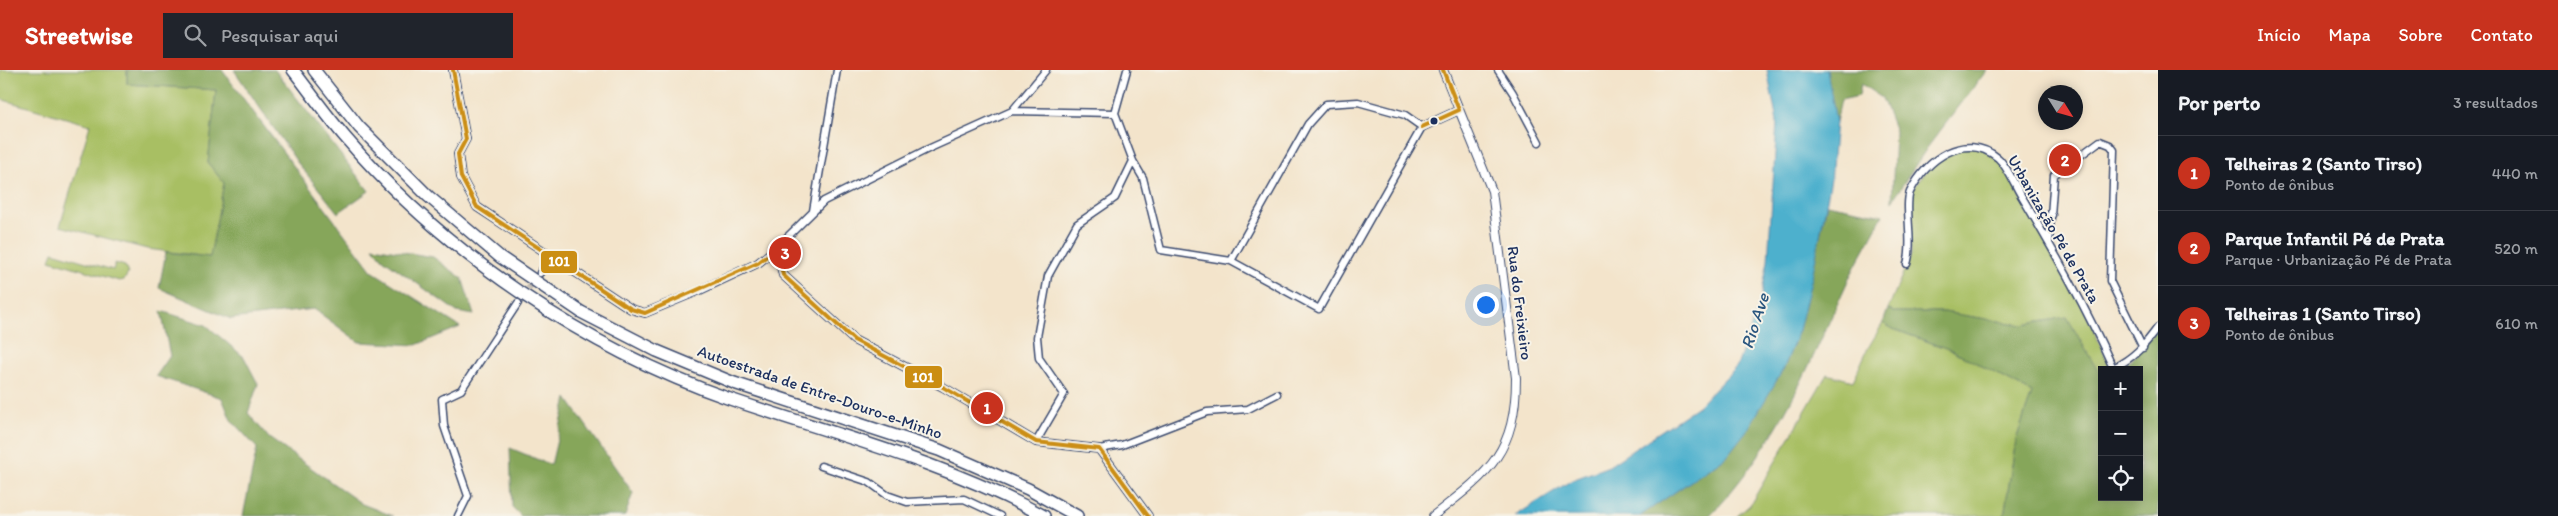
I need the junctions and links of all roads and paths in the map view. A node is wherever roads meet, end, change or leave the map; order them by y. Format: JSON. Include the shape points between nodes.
{"nodes":[{"id":1,"x":293,"y":70,"type":"edge"},
{"id":2,"x":314,"y":70,"type":"edge"},
{"id":3,"x":453,"y":70,"type":"edge"},
{"id":4,"x":837,"y":70,"type":"edge"},
{"id":5,"x":1046,"y":70,"type":"edge"},
{"id":6,"x":1128,"y":70,"type":"edge"},
{"id":7,"x":1443,"y":70,"type":"edge"},
{"id":8,"x":1498,"y":70,"type":"edge"},
{"id":9,"x":1459,"y":110,"type":"junction"},
{"id":10,"x":1012,"y":111,"type":"junction"},
{"id":11,"x":1115,"y":113,"type":"junction"},
{"id":12,"x":1422,"y":127,"type":"junction"},
{"id":13,"x":1539,"y":142,"type":"dead end"},
{"id":14,"x":1133,"y":161,"type":"junction"},
{"id":15,"x":813,"y":211,"type":"junction"},
{"id":16,"x":2052,"y":215,"type":"junction"},
{"id":17,"x":2033,"y":216,"type":"junction"},
{"id":18,"x":2049,"y":243,"type":"junction"},
{"id":19,"x":773,"y":250,"type":"junction"},
{"id":20,"x":551,"y":256,"type":"junction"},
{"id":21,"x":1231,"y":260,"type":"junction"},
{"id":22,"x":1907,"y":264,"type":"dead end"},
{"id":23,"x":540,"y":273,"type":"tunnel mouth"},
{"id":24,"x":518,"y":303,"type":"tunnel mouth"},
{"id":25,"x":2158,"y":327,"type":"edge"},
{"id":26,"x":2143,"y":348,"type":"junction"},
{"id":27,"x":1276,"y":394,"type":"dead end"},
{"id":28,"x":1036,"y":442,"type":"junction"},
{"id":29,"x":1099,"y":449,"type":"junction"},
{"id":30,"x":821,"y":466,"type":"dead end"},
{"id":31,"x":458,"y":516,"type":"edge"},
{"id":32,"x":1000,"y":516,"type":"edge"},
{"id":33,"x":1044,"y":516,"type":"edge"},
{"id":34,"x":1078,"y":516,"type":"edge"},
{"id":35,"x":1148,"y":516,"type":"edge"},
{"id":36,"x":1432,"y":516,"type":"edge"}],
"edges":[{"from":1,"to":33,"type":"highway","name":"Autoestrada de Entre-Douro-e-Minho","via":[[345,138],[416,210],[489,271],[571,325],[651,367],[729,398],[933,465]]},
{"from":2,"to":34,"type":"highway","name":"Autoestrada de Entre-Douro-e-Minho","via":[[359,127],[428,196],[500,257],[581,312],[657,351],[734,383],[939,450],[1028,489]]},
{"from":3,"to":20,"type":"street","via":[[466,139],[458,154],[461,177],[477,207]]},
{"from":4,"to":15,"type":"street"},
{"from":5,"to":10,"type":"street"},
{"from":6,"to":11,"type":"street"},
{"from":7,"to":9,"type":"street","name":"Rua do Freixieiro"},
{"from":8,"to":13,"type":"street"},
{"from":9,"to":12,"type":"street"},
{"from":9,"to":36,"type":"street","name":"Rua do Freixieiro","via":[[1492,191],[1516,398],[1508,437],[1500,454],[1479,480]]},
{"from":10,"to":11,"type":"street"},
{"from":10,"to":15,"type":"street","via":[[824,201]]},
{"from":11,"to":14,"type":"street"},
{"from":12,"to":21,"type":"street","via":[[1405,115],[1358,102],[1326,104],[1308,124]]},
{"from":12,"to":21,"type":"street","via":[[1319,309]]},
{"from":14,"to":21,"type":"street","via":[[1142,178],[1161,250]]},
{"from":14,"to":28,"type":"street","via":[[1115,198],[1077,224],[1048,276],[1039,318],[1039,358],[1064,394]]},
{"from":15,"to":19,"type":"street"},
{"from":16,"to":17,"type":"street","via":[[2043,218]]},
{"from":16,"to":18,"type":"street"},
{"from":16,"to":26,"type":"street","via":[[2054,175],[2100,141],[2110,145],[2114,150],[2110,281]]},
{"from":17,"to":18,"type":"street","name":"Urbanização Pé de Prata"},
{"from":17,"to":22,"type":"street","name":"Urbanização Pé de Prata","via":[[2000,160],[1980,147],[1961,147],[1935,159],[1909,194],[1910,254]]},
{"from":18,"to":26,"type":"street","name":"Urbanização Pé de Prata","via":[[2113,368],[2130,360]]},
{"from":19,"to":20,"type":"street","via":[[758,263],[644,313],[631,309]]},
{"from":19,"to":28,"type":"street","via":[[779,258],[783,275],[854,340]]},
{"from":20,"to":23,"type":"street"},
{"from":24,"to":31,"type":"street","via":[[461,390],[442,399],[444,426],[468,496]]},
{"from":25,"to":26,"type":"street","name":"Urbanização Pé de Prata"},
{"from":27,"to":29,"type":"street","via":[[1248,408],[1207,412],[1122,445]]},
{"from":28,"to":29,"type":"street"},
{"from":29,"to":35,"type":"street"},
{"from":30,"to":32,"type":"street","via":[[869,482],[887,495],[907,502],[964,499]]}]}
